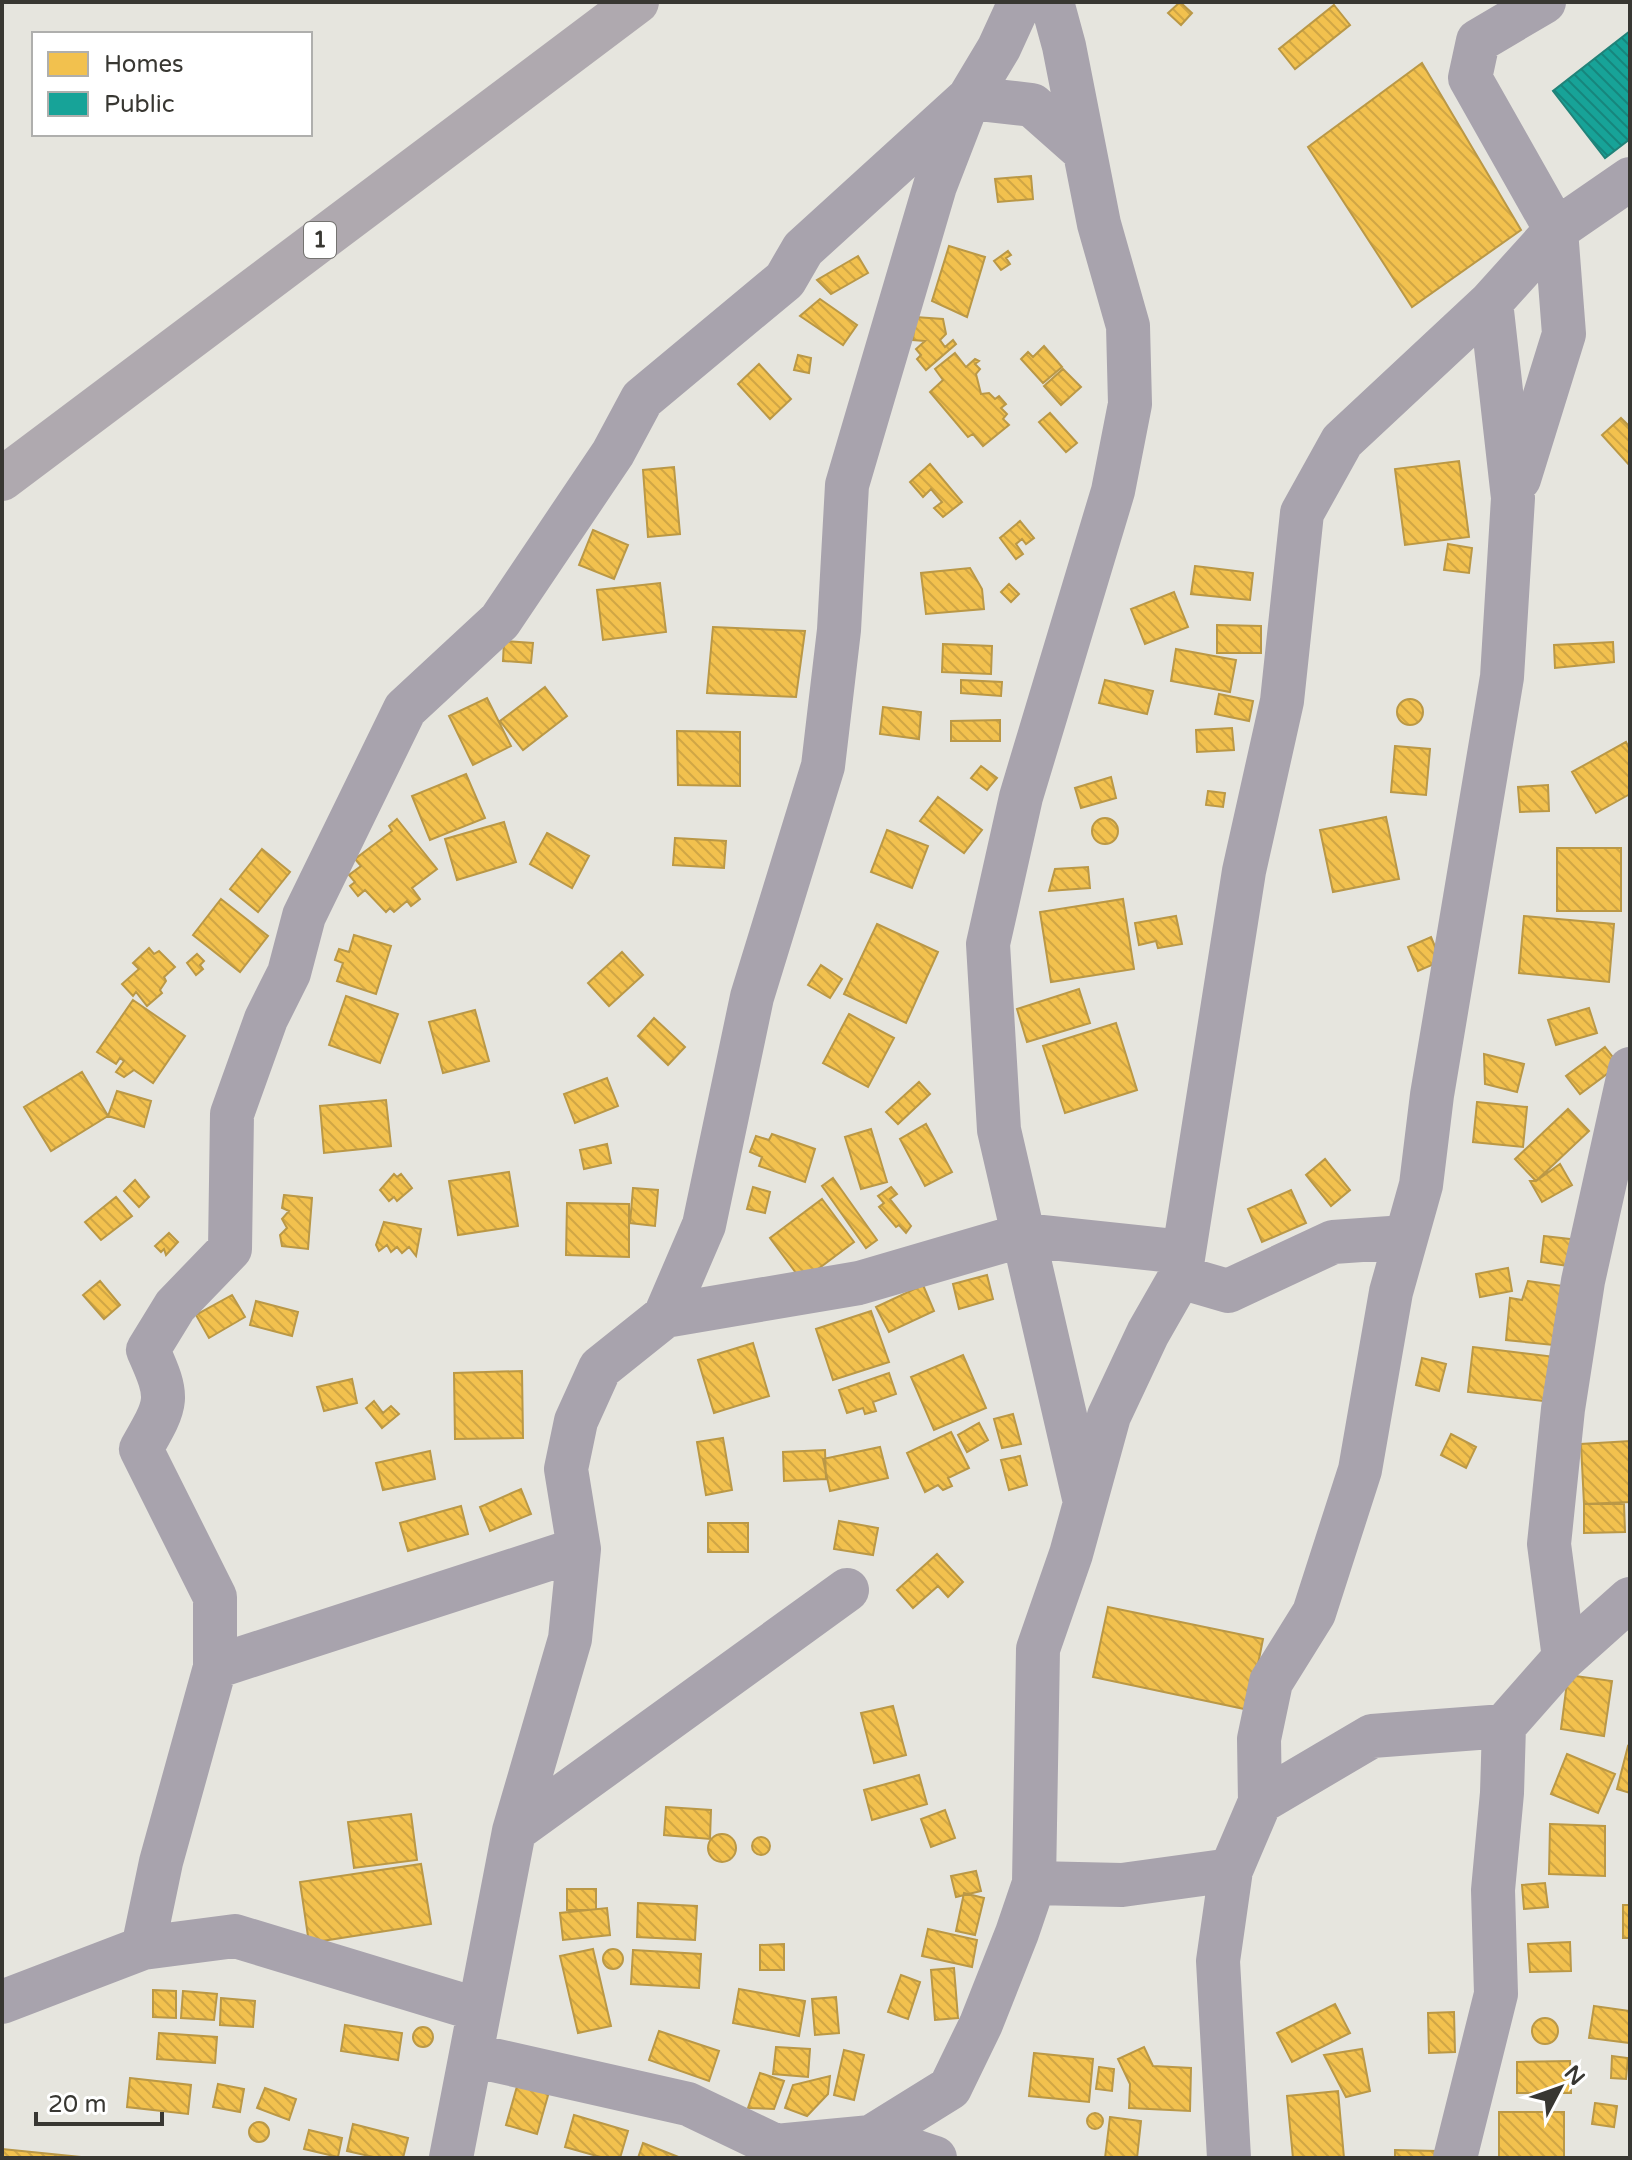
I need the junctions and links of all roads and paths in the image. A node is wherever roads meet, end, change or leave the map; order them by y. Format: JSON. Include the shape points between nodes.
{"nodes":[{"id":1,"x":637,"y":2,"type":"edge"},
{"id":2,"x":1020,"y":2,"type":"edge"},
{"id":3,"x":1052,"y":2,"type":"edge"},
{"id":4,"x":1544,"y":2,"type":"edge"},
{"id":5,"x":969,"y":98,"type":"junction"},
{"id":6,"x":1084,"y":151,"type":"junction"},
{"id":7,"x":1630,"y":179,"type":"edge"},
{"id":8,"x":1556,"y":230,"type":"junction"},
{"id":9,"x":1491,"y":302,"type":"junction"},
{"id":10,"x":2,"y":479,"type":"edge"},
{"id":11,"x":1513,"y":498,"type":"junction"},
{"id":12,"x":1630,"y":1069,"type":"edge"},
{"id":13,"x":1023,"y":1235,"type":"junction"},
{"id":14,"x":1405,"y":1237,"type":"junction"},
{"id":15,"x":1182,"y":1265,"type":"junction"},
{"id":16,"x":665,"y":1316,"type":"junction"},
{"id":17,"x":1084,"y":1500,"type":"junction"},
{"id":18,"x":579,"y":1549,"type":"junction"},
{"id":19,"x":847,"y":1590,"type":"dead end"},
{"id":20,"x":1630,"y":1599,"type":"edge"},
{"id":21,"x":1564,"y":1658,"type":"junction"},
{"id":22,"x":215,"y":1667,"type":"junction"},
{"id":23,"x":1504,"y":1726,"type":"junction"},
{"id":24,"x":1260,"y":1802,"type":"junction"},
{"id":25,"x":514,"y":1831,"type":"junction"},
{"id":26,"x":1231,"y":1870,"type":"junction"},
{"id":27,"x":1034,"y":1883,"type":"junction"},
{"id":28,"x":143,"y":1948,"type":"junction"},
{"id":29,"x":2,"y":2002,"type":"edge"},
{"id":30,"x":479,"y":2010,"type":"junction"},
{"id":31,"x":471,"y":2055,"type":"junction"},
{"id":32,"x":871,"y":2137,"type":"junction"},
{"id":33,"x":776,"y":2152,"type":"edge"},
{"id":34,"x":451,"y":2158,"type":"edge"},
{"id":35,"x":935,"y":2158,"type":"edge"},
{"id":36,"x":1229,"y":2158,"type":"edge"},
{"id":37,"x":1455,"y":2158,"type":"edge"}],
"edges":[{"from":1,"to":10,"type":"highway","number":"1"},
{"from":2,"to":5,"type":"street"},
{"from":3,"to":6,"type":"street"},
{"from":4,"to":8,"type":"street","via":[[1478,41],[1470,78]]},
{"from":5,"to":6,"type":"street","via":[[1032,105]]},
{"from":5,"to":16,"type":"street","via":[[935,186],[847,485],[839,630],[823,766],[752,997],[704,1225]]},
{"from":5,"to":22,"type":"street","via":[[803,249],[785,280],[642,399],[613,453],[500,621],[405,709],[304,916],[289,973],[266,1019],[232,1114],[230,1249],[175,1306],[148,1350],[165,1389],[162,1413],[141,1449],[215,1597]]},
{"from":6,"to":13,"type":"street","via":[[1128,326],[1130,404],[1113,491],[1021,797],[988,944],[999,1130]]},
{"from":7,"to":8,"type":"street"},
{"from":8,"to":9,"type":"street"},
{"from":8,"to":11,"type":"street","via":[[1564,334]]},
{"from":9,"to":11,"type":"street"},
{"from":9,"to":15,"type":"street","via":[[1342,441],[1302,513],[1282,701],[1244,871]]},
{"from":11,"to":14,"type":"street","via":[[1502,677],[1421,1185]]},
{"from":12,"to":21,"type":"street","via":[[1583,1281],[1563,1409],[1549,1544]]},
{"from":13,"to":15,"type":"street"},
{"from":13,"to":16,"type":"street","via":[[859,1283]]},
{"from":13,"to":17,"type":"street"},
{"from":14,"to":15,"type":"street","via":[[1333,1242],[1228,1291]]},
{"from":14,"to":24,"type":"street","via":[[1360,1470],[1314,1613],[1271,1682],[1259,1739]]},
{"from":15,"to":17,"type":"street","via":[[1109,1416]]},
{"from":16,"to":18,"type":"street","via":[[600,1368],[576,1421],[566,1469]]},
{"from":17,"to":27,"type":"street","via":[[1038,1649]]},
{"from":18,"to":22,"type":"street"},
{"from":18,"to":25,"type":"street","via":[[570,1639]]},
{"from":19,"to":25,"type":"street"},
{"from":20,"to":21,"type":"street"},
{"from":21,"to":23,"type":"street"},
{"from":22,"to":28,"type":"street"},
{"from":23,"to":24,"type":"street","via":[[1372,1736]]},
{"from":23,"to":37,"type":"street","via":[[1493,1890],[1496,1994]]},
{"from":24,"to":26,"type":"street"},
{"from":25,"to":30,"type":"street"},
{"from":26,"to":27,"type":"street","via":[[1122,1885]]},
{"from":26,"to":36,"type":"street","via":[[1218,1961]]},
{"from":27,"to":32,"type":"street","via":[[981,2024],[950,2088]]},
{"from":28,"to":29,"type":"street"},
{"from":28,"to":30,"type":"street","via":[[235,1936]]},
{"from":30,"to":31,"type":"street"},
{"from":31,"to":33,"type":"street","via":[[688,2104]]},
{"from":31,"to":34,"type":"street"},
{"from":32,"to":33,"type":"street"},
{"from":32,"to":35,"type":"street"}]}
